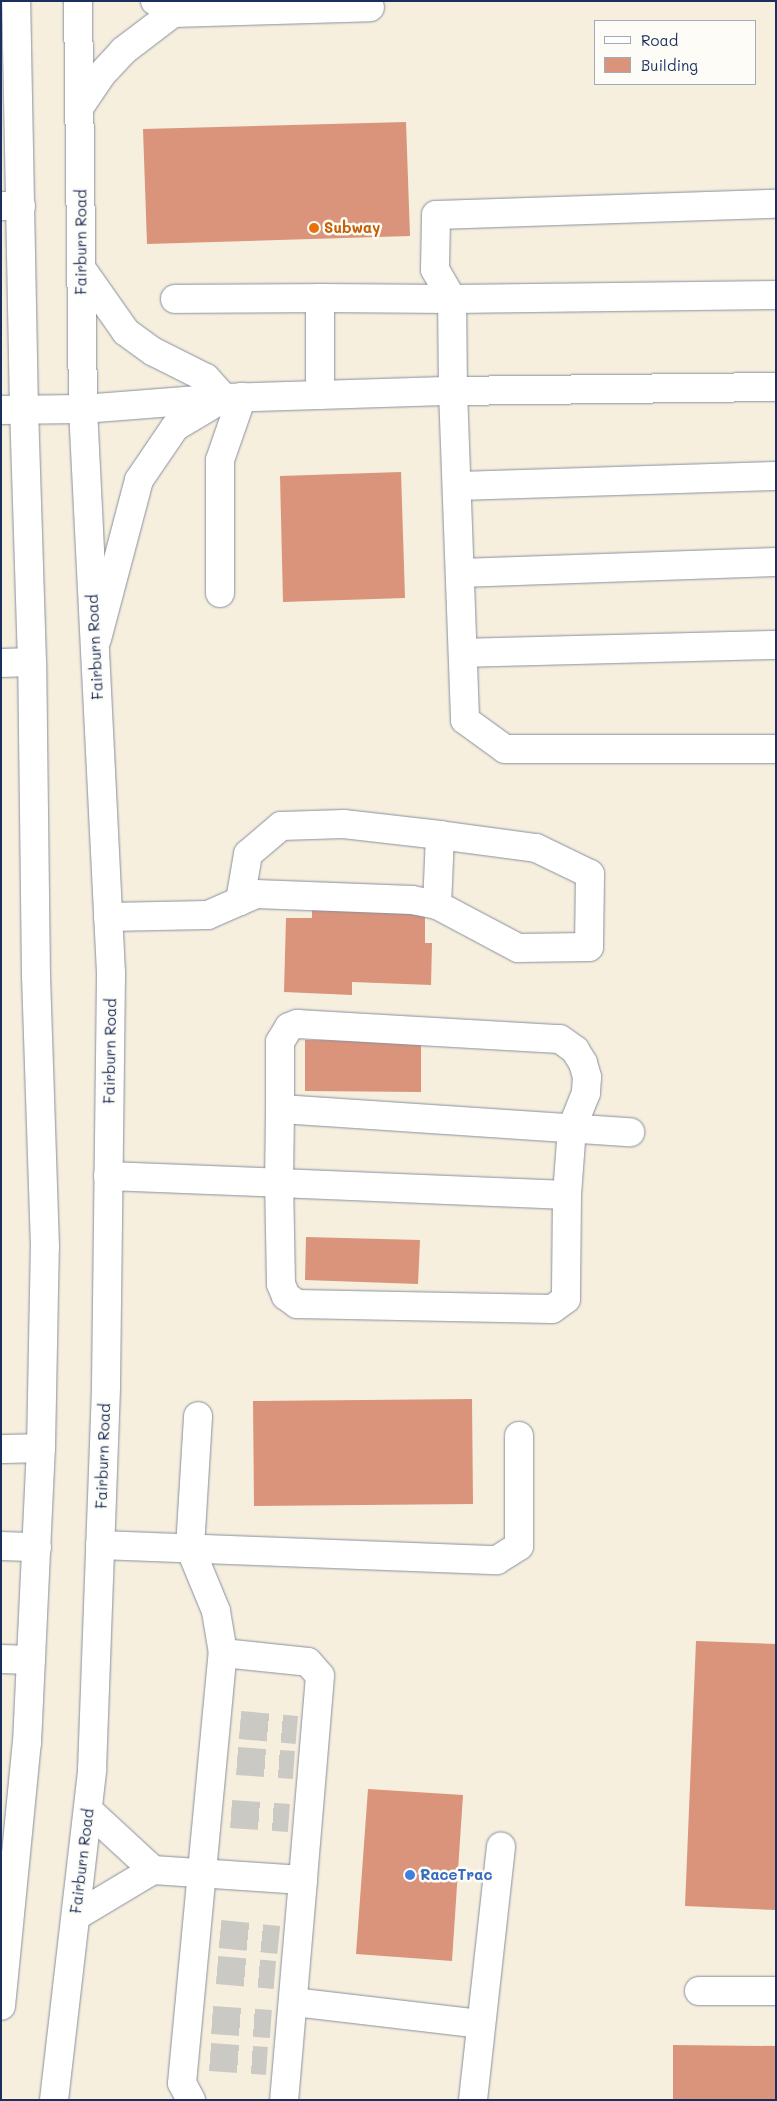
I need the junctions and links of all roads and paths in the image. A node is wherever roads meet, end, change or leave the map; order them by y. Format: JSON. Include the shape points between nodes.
{"nodes":[{"id":1,"x":16,"y":1,"type":"edge"},
{"id":2,"x":78,"y":1,"type":"edge"},
{"id":3,"x":226,"y":6,"type":"edge"},
{"id":4,"x":164,"y":7,"type":"edge"},
{"id":5,"x":370,"y":7,"type":"dead end"},
{"id":6,"x":81,"y":105,"type":"junction"},
{"id":7,"x":776,"y":204,"type":"edge"},
{"id":8,"x":11,"y":206,"type":"edge"},
{"id":9,"x":81,"y":268,"type":"junction"},
{"id":10,"x":776,"y":296,"type":"edge"},
{"id":11,"x":320,"y":298,"type":"junction"},
{"id":12,"x":175,"y":299,"type":"dead end"},
{"id":13,"x":452,"y":299,"type":"junction"},
{"id":14,"x":776,"y":387,"type":"edge"},
{"id":15,"x":453,"y":390,"type":"junction"},
{"id":16,"x":320,"y":395,"type":"junction"},
{"id":17,"x":233,"y":398,"type":"junction"},
{"id":18,"x":83,"y":409,"type":"junction"},
{"id":19,"x":12,"y":410,"type":"edge"},
{"id":20,"x":776,"y":476,"type":"edge"},
{"id":21,"x":456,"y":486,"type":"junction"},
{"id":22,"x":776,"y":562,"type":"edge"},
{"id":23,"x":460,"y":573,"type":"junction"},
{"id":24,"x":220,"y":593,"type":"dead end"},
{"id":25,"x":776,"y":645,"type":"edge"},
{"id":26,"x":94,"y":647,"type":"junction"},
{"id":27,"x":463,"y":653,"type":"junction"},
{"id":28,"x":32,"y":662,"type":"junction"},
{"id":29,"x":1,"y":663,"type":"edge"},
{"id":30,"x":776,"y":749,"type":"edge"},
{"id":31,"x":440,"y":835,"type":"junction"},
{"id":32,"x":240,"y":902,"type":"junction"},
{"id":33,"x":437,"y":905,"type":"junction"},
{"id":34,"x":108,"y":917,"type":"junction"},
{"id":35,"x":280,"y":1109,"type":"junction"},
{"id":36,"x":572,"y":1128,"type":"junction"},
{"id":37,"x":630,"y":1132,"type":"dead end"},
{"id":38,"x":108,"y":1176,"type":"junction"},
{"id":39,"x":279,"y":1183,"type":"junction"},
{"id":40,"x":567,"y":1195,"type":"junction"},
{"id":41,"x":198,"y":1416,"type":"dead end"},
{"id":42,"x":520,"y":1436,"type":"dead end"},
{"id":43,"x":41,"y":1448,"type":"junction"},
{"id":44,"x":1,"y":1449,"type":"edge"},
{"id":45,"x":100,"y":1545,"type":"junction"},
{"id":46,"x":1,"y":1546,"type":"edge"},
{"id":47,"x":37,"y":1548,"type":"junction"},
{"id":48,"x":190,"y":1548,"type":"junction"},
{"id":49,"x":223,"y":1653,"type":"junction"},
{"id":50,"x":1,"y":1659,"type":"edge"},
{"id":51,"x":31,"y":1660,"type":"junction"},
{"id":52,"x":88,"y":1810,"type":"junction"},
{"id":53,"x":10,"y":1826,"type":"edge"},
{"id":54,"x":501,"y":1847,"type":"dead end"},
{"id":55,"x":153,"y":1870,"type":"junction"},
{"id":56,"x":203,"y":1872,"type":"junction"},
{"id":57,"x":304,"y":1880,"type":"junction"},
{"id":58,"x":76,"y":1916,"type":"junction"},
{"id":59,"x":699,"y":1991,"type":"dead end"},
{"id":60,"x":776,"y":1991,"type":"edge"},
{"id":61,"x":285,"y":2001,"type":"junction"},
{"id":62,"x":1,"y":2006,"type":"edge"},
{"id":63,"x":481,"y":2024,"type":"junction"},
{"id":64,"x":54,"y":2100,"type":"edge"},
{"id":65,"x":191,"y":2100,"type":"edge"},
{"id":66,"x":284,"y":2100,"type":"edge"},
{"id":67,"x":473,"y":2100,"type":"edge"}],
"edges":[{"from":1,"to":8,"type":"main road"},
{"from":2,"to":6,"type":"main road","name":"Fairburn Road"},
{"from":3,"to":4,"type":"main road"},
{"from":3,"to":5,"type":"main road"},
{"from":4,"to":6,"type":"main road","via":[[101,74]]},
{"from":6,"to":9,"type":"main road","name":"Fairburn Road"},
{"from":7,"to":13,"type":"main road","via":[[436,215],[435,269]]},
{"from":8,"to":19,"type":"main road"},
{"from":9,"to":17,"type":"main road","via":[[126,332],[154,352],[206,378]]},
{"from":9,"to":18,"type":"main road","name":"Fairburn Road"},
{"from":10,"to":13,"type":"main road"},
{"from":11,"to":12,"type":"main road"},
{"from":11,"to":13,"type":"main road"},
{"from":11,"to":16,"type":"main road"},
{"from":13,"to":15,"type":"main road"},
{"from":14,"to":15,"type":"main road"},
{"from":15,"to":16,"type":"main road"},
{"from":15,"to":21,"type":"main road"},
{"from":16,"to":17,"type":"main road"},
{"from":17,"to":18,"type":"main road"},
{"from":17,"to":24,"type":"main road","via":[[220,460]]},
{"from":17,"to":26,"type":"main road","via":[[175,426],[139,480]]},
{"from":18,"to":19,"type":"main road"},
{"from":18,"to":26,"type":"main road","name":"Fairburn Road"},
{"from":19,"to":28,"type":"main road"},
{"from":20,"to":21,"type":"main road"},
{"from":21,"to":23,"type":"main road"},
{"from":22,"to":23,"type":"main road"},
{"from":23,"to":27,"type":"main road"},
{"from":25,"to":27,"type":"main road"},
{"from":26,"to":34,"type":"main road","name":"Fairburn Road"},
{"from":27,"to":30,"type":"main road","via":[[465,720],[505,749]]},
{"from":28,"to":29,"type":"main road"},
{"from":28,"to":43,"type":"main road","via":[[36,976],[45,1247]]},
{"from":31,"to":32,"type":"main road","via":[[344,824],[281,826],[248,854]]},
{"from":31,"to":33,"type":"main road"},
{"from":31,"to":33,"type":"main road","via":[[536,848],[590,874],[589,947],[518,948]]},
{"from":32,"to":33,"type":"main road","via":[[256,894],[412,900]]},
{"from":32,"to":34,"type":"main road","via":[[208,915]]},
{"from":34,"to":38,"type":"main road","name":"Fairburn Road","via":[[111,973]]},
{"from":35,"to":36,"type":"main road"},
{"from":35,"to":36,"type":"main road","via":[[280,1042],[289,1027],[297,1024],[560,1039],[575,1050],[587,1077],[586,1093]]},
{"from":35,"to":39,"type":"main road"},
{"from":36,"to":37,"type":"main road"},
{"from":36,"to":40,"type":"main road"},
{"from":38,"to":39,"type":"main road"},
{"from":38,"to":45,"type":"main road","name":"Fairburn Road","via":[[106,1385]]},
{"from":39,"to":40,"type":"main road"},
{"from":39,"to":40,"type":"main road","via":[[281,1284],[286,1296],[297,1304],[552,1309],[566,1299]]},
{"from":41,"to":48,"type":"main road"},
{"from":42,"to":48,"type":"main road","via":[[519,1546],[497,1560]]},
{"from":43,"to":44,"type":"main road"},
{"from":43,"to":47,"type":"main road"},
{"from":45,"to":48,"type":"main road"},
{"from":45,"to":52,"type":"main road","name":"Fairburn Road"},
{"from":46,"to":47,"type":"main road"},
{"from":47,"to":51,"type":"main road"},
{"from":48,"to":49,"type":"main road","via":[[216,1611]]},
{"from":49,"to":56,"type":"main road","via":[[228,1725],[225,1760],[220,1813]]},
{"from":49,"to":57,"type":"main road","via":[[308,1662],[320,1676],[306,1731],[303,1765],[299,1819]]},
{"from":50,"to":51,"type":"main road"},
{"from":51,"to":53,"type":"main road","via":[[26,1762]]},
{"from":52,"to":55,"type":"main road"},
{"from":52,"to":58,"type":"main road","name":"Fairburn Road"},
{"from":53,"to":62,"type":"main road"},
{"from":54,"to":63,"type":"main road"},
{"from":55,"to":56,"type":"main road"},
{"from":55,"to":58,"type":"main road"},
{"from":56,"to":57,"type":"main road"},
{"from":56,"to":65,"type":"main road","via":[[208,1933],[198,2056],[182,2083]]},
{"from":57,"to":61,"type":"main road","via":[[289,1940]]},
{"from":58,"to":64,"type":"main road","name":"Fairburn Road"},
{"from":59,"to":60,"type":"main road"},
{"from":61,"to":63,"type":"main road"},
{"from":61,"to":66,"type":"main road","via":[[278,2062]]},
{"from":63,"to":67,"type":"main road"}]}
